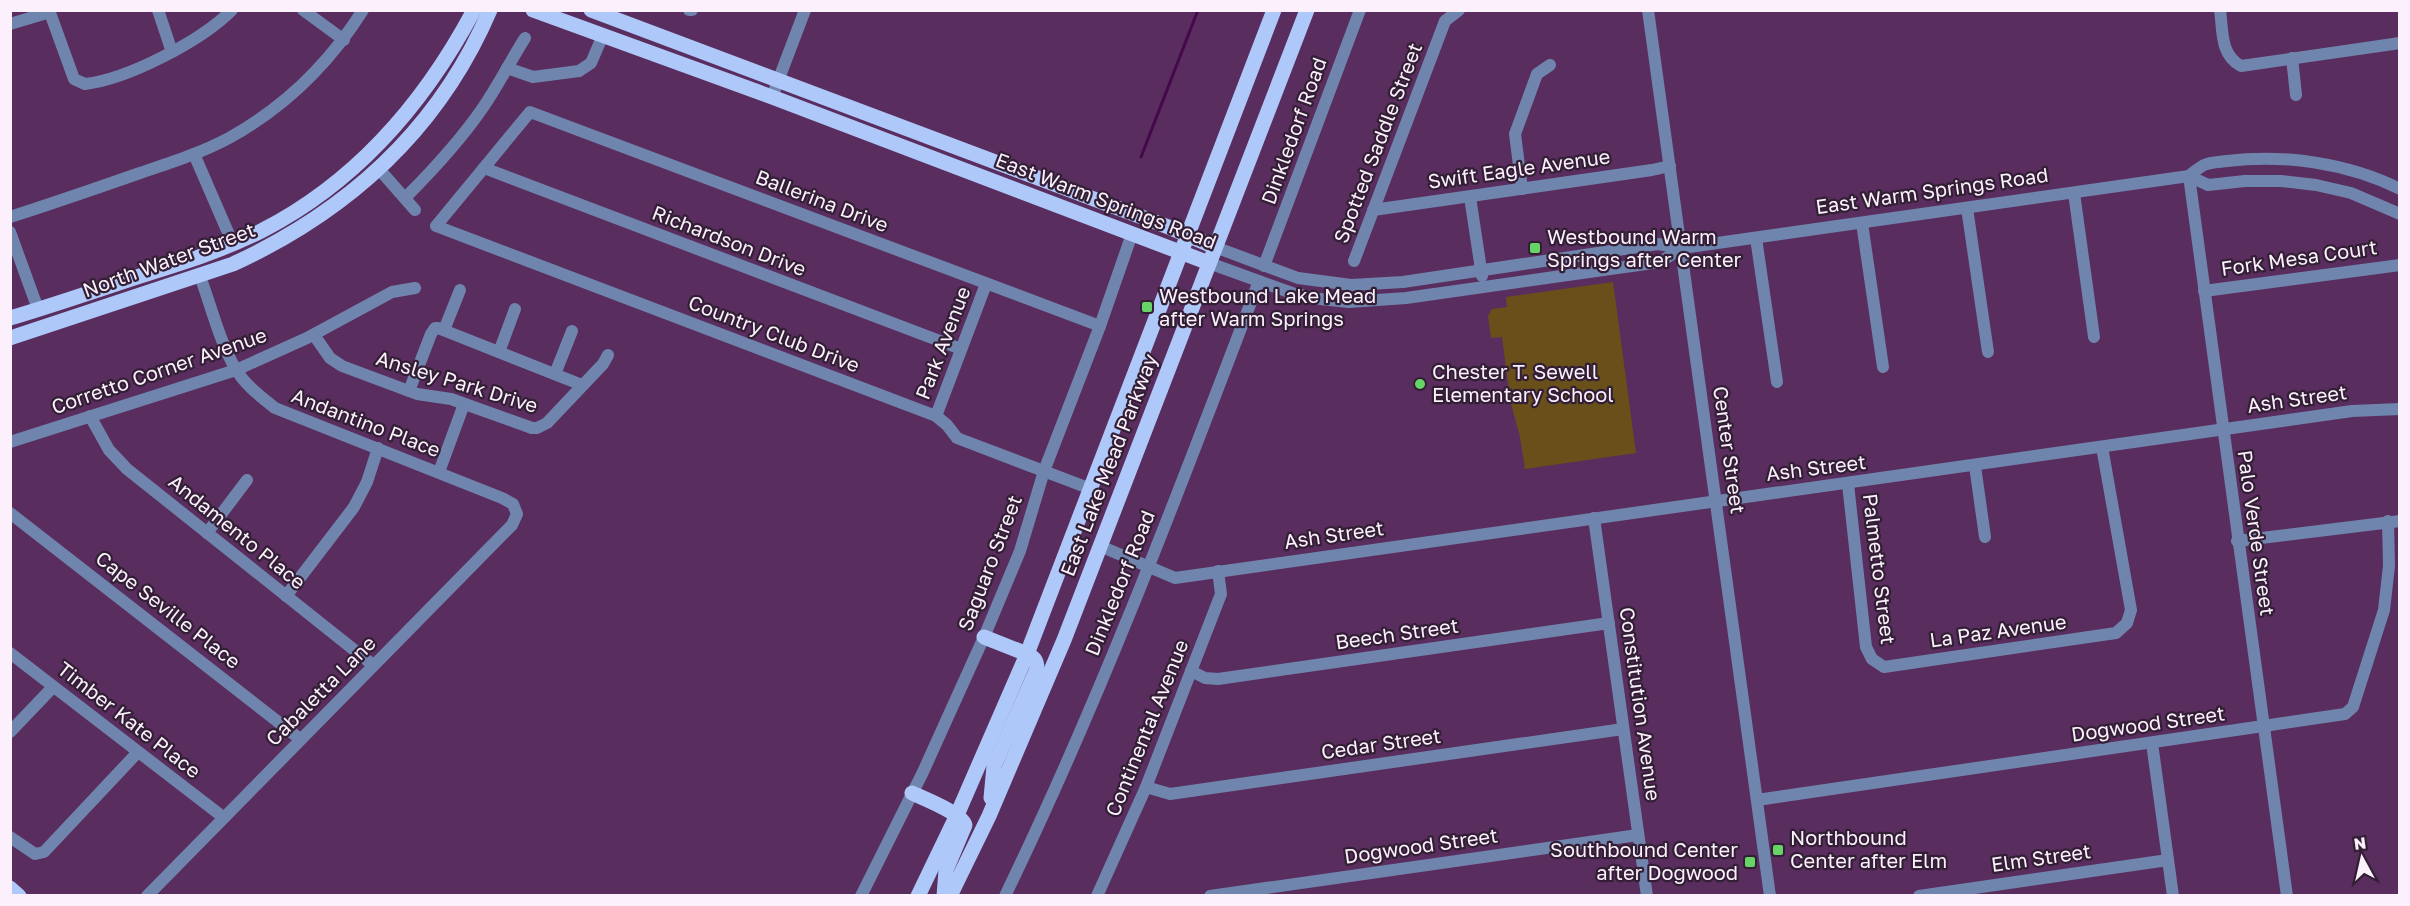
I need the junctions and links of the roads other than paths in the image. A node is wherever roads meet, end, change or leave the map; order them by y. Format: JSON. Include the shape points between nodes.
{"nodes":[{"id":1,"x":158,"y":10,"type":"edge"},
{"id":2,"x":232,"y":10,"type":"edge"},
{"id":3,"x":303,"y":10,"type":"edge"},
{"id":4,"x":363,"y":10,"type":"edge"},
{"id":5,"x":474,"y":10,"type":"edge"},
{"id":6,"x":490,"y":10,"type":"edge"},
{"id":7,"x":533,"y":10,"type":"edge"},
{"id":8,"x":591,"y":10,"type":"edge"},
{"id":9,"x":805,"y":10,"type":"edge"},
{"id":10,"x":1274,"y":10,"type":"edge"},
{"id":11,"x":1360,"y":10,"type":"edge"},
{"id":12,"x":1459,"y":10,"type":"edge"},
{"id":13,"x":1648,"y":10,"type":"edge"},
{"id":14,"x":2220,"y":10,"type":"edge"},
{"id":15,"x":49,"y":11,"type":"edge"},
{"id":16,"x":1306,"y":11,"type":"edge"},
{"id":17,"x":10,"y":24,"type":"edge"},
{"id":18,"x":603,"y":35,"type":"junction"},
{"id":19,"x":525,"y":38,"type":"dead end"},
{"id":20,"x":344,"y":40,"type":"junction"},
{"id":21,"x":2400,"y":43,"type":"edge"},
{"id":22,"x":172,"y":52,"type":"junction"},
{"id":23,"x":2292,"y":58,"type":"junction"},
{"id":24,"x":1550,"y":65,"type":"dead end"},
{"id":25,"x":507,"y":68,"type":"junction"},
{"id":26,"x":779,"y":80,"type":"junction"},
{"id":27,"x":2296,"y":95,"type":"dead end"},
{"id":28,"x":772,"y":97,"type":"junction"},
{"id":29,"x":932,"y":137,"type":"junction"},
{"id":30,"x":194,"y":154,"type":"junction"},
{"id":31,"x":924,"y":154,"type":"junction"},
{"id":32,"x":1670,"y":166,"type":"junction"},
{"id":33,"x":484,"y":168,"type":"junction"},
{"id":34,"x":379,"y":169,"type":"junction"},
{"id":35,"x":2188,"y":176,"type":"junction"},
{"id":36,"x":1522,"y":189,"type":"junction"},
{"id":37,"x":2400,"y":189,"type":"edge"},
{"id":38,"x":2074,"y":193,"type":"junction"},
{"id":39,"x":1470,"y":197,"type":"junction"},
{"id":40,"x":405,"y":198,"type":"junction"},
{"id":41,"x":1967,"y":208,"type":"junction"},
{"id":42,"x":415,"y":210,"type":"dead end"},
{"id":43,"x":1373,"y":210,"type":"junction"},
{"id":44,"x":2400,"y":214,"type":"edge"},
{"id":45,"x":10,"y":218,"type":"edge"},
{"id":46,"x":1862,"y":223,"type":"junction"},
{"id":47,"x":10,"y":232,"type":"edge"},
{"id":48,"x":1132,"y":234,"type":"junction"},
{"id":49,"x":1189,"y":235,"type":"junction"},
{"id":50,"x":1756,"y":238,"type":"junction"},
{"id":51,"x":233,"y":244,"type":"junction"},
{"id":52,"x":1215,"y":247,"type":"junction"},
{"id":53,"x":1682,"y":248,"type":"junction"},
{"id":54,"x":1183,"y":253,"type":"junction"},
{"id":55,"x":1354,"y":261,"type":"dead end"},
{"id":56,"x":1209,"y":263,"type":"junction"},
{"id":57,"x":2400,"y":265,"type":"edge"},
{"id":58,"x":1264,"y":266,"type":"junction"},
{"id":59,"x":1481,"y":270,"type":"junction"},
{"id":60,"x":200,"y":276,"type":"junction"},
{"id":61,"x":1259,"y":281,"type":"junction"},
{"id":62,"x":986,"y":284,"type":"junction"},
{"id":63,"x":415,"y":288,"type":"dead end"},
{"id":64,"x":1484,"y":288,"type":"junction"},
{"id":65,"x":460,"y":290,"type":"dead end"},
{"id":66,"x":2204,"y":291,"type":"junction"},
{"id":67,"x":38,"y":309,"type":"junction"},
{"id":68,"x":515,"y":309,"type":"dead end"},
{"id":69,"x":10,"y":318,"type":"edge"},
{"id":70,"x":1100,"y":326,"type":"junction"},
{"id":71,"x":10,"y":330,"type":"edge"},
{"id":72,"x":444,"y":330,"type":"junction"},
{"id":73,"x":572,"y":331,"type":"dead end"},
{"id":74,"x":314,"y":335,"type":"junction"},
{"id":75,"x":2094,"y":337,"type":"dead end"},
{"id":76,"x":10,"y":338,"type":"edge"},
{"id":77,"x":961,"y":349,"type":"junction"},
{"id":78,"x":499,"y":352,"type":"junction"},
{"id":79,"x":1989,"y":352,"type":"dead end"},
{"id":80,"x":608,"y":355,"type":"dead end"},
{"id":81,"x":1883,"y":368,"type":"dead end"},
{"id":82,"x":236,"y":370,"type":"junction"},
{"id":83,"x":555,"y":374,"type":"junction"},
{"id":84,"x":1777,"y":382,"type":"dead end"},
{"id":85,"x":582,"y":385,"type":"junction"},
{"id":86,"x":409,"y":392,"type":"junction"},
{"id":87,"x":464,"y":404,"type":"junction"},
{"id":88,"x":2400,"y":409,"type":"edge"},
{"id":89,"x":90,"y":416,"type":"junction"},
{"id":90,"x":936,"y":416,"type":"junction"},
{"id":91,"x":2222,"y":429,"type":"junction"},
{"id":92,"x":10,"y":442,"type":"edge"},
{"id":93,"x":2102,"y":447,"type":"junction"},
{"id":94,"x":378,"y":448,"type":"junction"},
{"id":95,"x":1975,"y":466,"type":"junction"},
{"id":96,"x":1044,"y":471,"type":"junction"},
{"id":97,"x":439,"y":472,"type":"junction"},
{"id":98,"x":247,"y":480,"type":"dead end"},
{"id":99,"x":1848,"y":484,"type":"junction"},
{"id":100,"x":1091,"y":489,"type":"junction"},
{"id":101,"x":1716,"y":500,"type":"junction"},
{"id":102,"x":516,"y":511,"type":"joint"},
{"id":103,"x":10,"y":513,"type":"edge"},
{"id":104,"x":1594,"y":518,"type":"junction"},
{"id":105,"x":2394,"y":521,"type":"edge"},
{"id":106,"x":207,"y":533,"type":"junction"},
{"id":107,"x":1985,"y":537,"type":"dead end"},
{"id":108,"x":2237,"y":541,"type":"junction"},
{"id":109,"x":1100,"y":546,"type":"junction"},
{"id":110,"x":1147,"y":567,"type":"junction"},
{"id":111,"x":1218,"y":571,"type":"junction"},
{"id":112,"x":286,"y":596,"type":"junction"},
{"id":113,"x":1609,"y":623,"type":"junction"},
{"id":114,"x":984,"y":637,"type":"junction"},
{"id":115,"x":10,"y":654,"type":"edge"},
{"id":116,"x":1028,"y":654,"type":"junction"},
{"id":117,"x":1872,"y":659,"type":"joint"},
{"id":118,"x":374,"y":665,"type":"junction"},
{"id":119,"x":1191,"y":671,"type":"junction"},
{"id":120,"x":53,"y":687,"type":"junction"},
{"id":121,"x":2263,"y":727,"type":"junction"},
{"id":122,"x":1623,"y":729,"type":"junction"},
{"id":123,"x":10,"y":732,"type":"edge"},
{"id":124,"x":300,"y":739,"type":"junction"},
{"id":125,"x":2152,"y":743,"type":"junction"},
{"id":126,"x":138,"y":752,"type":"junction"},
{"id":127,"x":1146,"y":787,"type":"junction"},
{"id":128,"x":912,"y":793,"type":"junction"},
{"id":129,"x":1757,"y":800,"type":"junction"},
{"id":130,"x":957,"y":815,"type":"junction"},
{"id":131,"x":988,"y":816,"type":"junction"},
{"id":132,"x":223,"y":818,"type":"junction"},
{"id":133,"x":1638,"y":835,"type":"junction"},
{"id":134,"x":10,"y":837,"type":"edge"},
{"id":135,"x":2168,"y":860,"type":"junction"},
{"id":136,"x":147,"y":896,"type":"edge"},
{"id":137,"x":861,"y":896,"type":"edge"},
{"id":138,"x":918,"y":896,"type":"edge"},
{"id":139,"x":944,"y":896,"type":"edge"},
{"id":140,"x":950,"y":896,"type":"edge"},
{"id":141,"x":1005,"y":896,"type":"edge"},
{"id":142,"x":1097,"y":896,"type":"edge"},
{"id":143,"x":1210,"y":896,"type":"edge"},
{"id":144,"x":1647,"y":896,"type":"edge"},
{"id":145,"x":1770,"y":896,"type":"edge"},
{"id":146,"x":1918,"y":896,"type":"edge"},
{"id":147,"x":2173,"y":896,"type":"edge"},
{"id":148,"x":2287,"y":896,"type":"edge"}],
"edges":[{"from":1,"to":22,"type":"street"},
{"from":2,"to":22,"type":"street","via":[[213,27]]},
{"from":3,"to":20,"type":"street"},
{"from":4,"to":20,"type":"street"},
{"from":5,"to":51,"type":"main road","name":"North Water Street","via":[[422,95],[377,146],[310,202]]},
{"from":6,"to":34,"type":"main road","name":"North Water Street","via":[[448,86],[410,138]]},
{"from":7,"to":18,"type":"main road","name":"East Warm Springs Road"},
{"from":8,"to":26,"type":"main road","name":"East Warm Springs Road"},
{"from":9,"to":26,"type":"street"},
{"from":10,"to":49,"type":"main road","name":"East Lake Mead Parkway"},
{"from":11,"to":58,"type":"street","name":"Dinkledorf Road"},
{"from":12,"to":43,"type":"street","name":"Spotted Saddle Street","via":[[1445,21]]},
{"from":13,"to":32,"type":"street","name":"Center Street"},
{"from":14,"to":23,"type":"street","via":[[2225,51],[2231,60],[2241,66]]},
{"from":15,"to":17,"type":"street"},
{"from":15,"to":22,"type":"street","via":[[78,82],[94,82]]},
{"from":16,"to":52,"type":"main road","name":"East Lake Mead Parkway"},
{"from":18,"to":25,"type":"street","via":[[591,63],[579,71],[533,78]]},
{"from":18,"to":28,"type":"main road","name":"East Warm Springs Road"},
{"from":19,"to":25,"type":"street"},
{"from":20,"to":30,"type":"street","via":[[286,99],[242,131]]},
{"from":21,"to":23,"type":"street"},
{"from":23,"to":27,"type":"street"},
{"from":24,"to":36,"type":"street","via":[[1537,74],[1515,134]]},
{"from":25,"to":40,"type":"street","via":[[462,136]]},
{"from":26,"to":28,"type":"street"},
{"from":26,"to":29,"type":"main road","name":"East Warm Springs Road"},
{"from":28,"to":31,"type":"main road","name":"East Warm Springs Road"},
{"from":29,"to":31,"type":"main road"},
{"from":29,"to":49,"type":"main road","name":"East Warm Springs Road"},
{"from":30,"to":45,"type":"street"},
{"from":30,"to":51,"type":"street"},
{"from":31,"to":48,"type":"main road","name":"East Warm Springs Road"},
{"from":32,"to":36,"type":"street","name":"Swift Eagle Avenue"},
{"from":32,"to":53,"type":"street","name":"Center Street"},
{"from":33,"to":62,"type":"street","name":"Ballerina Drive","via":[[530,112]]},
{"from":33,"to":77,"type":"street","name":"Richardson Drive"},
{"from":33,"to":90,"type":"street","name":"Country Club Drive","via":[[436,226]]},
{"from":34,"to":40,"type":"street"},
{"from":34,"to":60,"type":"main road","name":"North Water Street","via":[[294,233]]},
{"from":35,"to":37,"type":"street","name":"East Warm Springs Road","via":[[2205,164],[2282,159],[2357,172]]},
{"from":35,"to":38,"type":"street","name":"East Warm Springs Road"},
{"from":35,"to":44,"type":"street","name":"East Warm Springs Road","via":[[2208,185],[2245,181],[2316,185],[2351,193]]},
{"from":35,"to":66,"type":"street","name":"Palo Verde Street"},
{"from":36,"to":39,"type":"street","name":"Swift Eagle Avenue"},
{"from":38,"to":41,"type":"street","name":"East Warm Springs Road"},
{"from":38,"to":75,"type":"street"},
{"from":39,"to":43,"type":"street","name":"Swift Eagle Avenue"},
{"from":39,"to":59,"type":"street"},
{"from":40,"to":42,"type":"street"},
{"from":41,"to":46,"type":"street","name":"East Warm Springs Road"},
{"from":41,"to":79,"type":"street"},
{"from":43,"to":55,"type":"street","name":"Spotted Saddle Street"},
{"from":46,"to":50,"type":"street","name":"East Warm Springs Road"},
{"from":46,"to":81,"type":"street"},
{"from":47,"to":67,"type":"street"},
{"from":48,"to":54,"type":"main road","name":"East Warm Springs Road"},
{"from":48,"to":70,"type":"street","name":"Saguaro Street"},
{"from":49,"to":52,"type":"main road","name":"East Warm Springs Road"},
{"from":49,"to":54,"type":"main road","name":"East Lake Mead Parkway"},
{"from":50,"to":53,"type":"street","name":"East Warm Springs Road"},
{"from":50,"to":84,"type":"street"},
{"from":51,"to":67,"type":"main road","name":"North Water Street"},
{"from":52,"to":56,"type":"main road","name":"East Lake Mead Parkway"},
{"from":52,"to":58,"type":"street","name":"East Warm Springs Road"},
{"from":53,"to":59,"type":"street","name":"East Warm Springs Road","via":[[1658,244]]},
{"from":53,"to":64,"type":"street","name":"East Warm Springs Road","via":[[1660,262]]},
{"from":53,"to":101,"type":"street","name":"Center Street"},
{"from":54,"to":56,"type":"main road","name":"East Warm Springs Road"},
{"from":54,"to":100,"type":"main road","name":"East Lake Mead Parkway"},
{"from":56,"to":61,"type":"street","name":"East Warm Springs Road"},
{"from":56,"to":109,"type":"main road","name":"East Lake Mead Parkway"},
{"from":57,"to":66,"type":"street","name":"Fork Mesa Court"},
{"from":58,"to":59,"type":"street","name":"East Warm Springs Road","via":[[1298,278],[1351,285]]},
{"from":59,"to":64,"type":"street"},
{"from":60,"to":76,"type":"main road","name":"North Water Street"},
{"from":60,"to":82,"type":"street","name":"Andantino Place"},
{"from":61,"to":64,"type":"street","name":"East Warm Springs Road","via":[[1292,293],[1349,302]]},
{"from":61,"to":110,"type":"street","name":"Dinkledorf Road"},
{"from":62,"to":70,"type":"street","name":"Ballerina Drive"},
{"from":62,"to":77,"type":"street","name":"Park Avenue"},
{"from":63,"to":74,"type":"street","name":"Corretto Corner Avenue","via":[[392,292]]},
{"from":65,"to":72,"type":"street"},
{"from":66,"to":91,"type":"street","name":"Palo Verde Street"},
{"from":67,"to":69,"type":"main road","name":"North Water Street"},
{"from":67,"to":71,"type":"main road"},
{"from":68,"to":78,"type":"street"},
{"from":70,"to":96,"type":"street","name":"Saguaro Street"},
{"from":72,"to":78,"type":"street"},
{"from":72,"to":86,"type":"street","via":[[435,328],[431,334]]},
{"from":73,"to":83,"type":"street"},
{"from":74,"to":82,"type":"street","name":"Corretto Corner Avenue"},
{"from":74,"to":86,"type":"street","name":"Ansley Park Drive","via":[[334,362]]},
{"from":77,"to":90,"type":"street","name":"Park Avenue"},
{"from":78,"to":83,"type":"street"},
{"from":80,"to":85,"type":"street","name":"Ansley Park Drive"},
{"from":82,"to":89,"type":"street","name":"Corretto Corner Avenue"},
{"from":82,"to":94,"type":"street","name":"Andantino Place","via":[[275,408]]},
{"from":83,"to":85,"type":"street"},
{"from":85,"to":87,"type":"street","name":"Ansley Park Drive","via":[[547,423],[537,428]]},
{"from":86,"to":87,"type":"street","name":"Ansley Park Drive"},
{"from":87,"to":97,"type":"street"},
{"from":88,"to":91,"type":"street","name":"Ash Street","via":[[2352,411]]},
{"from":89,"to":92,"type":"street","name":"Corretto Corner Avenue"},
{"from":89,"to":106,"type":"street","name":"Andamento Place","via":[[117,460]]},
{"from":90,"to":96,"type":"street","name":"Country Club Drive","via":[[957,438]]},
{"from":91,"to":93,"type":"street","name":"Ash Street"},
{"from":91,"to":108,"type":"street","name":"Palo Verde Street"},
{"from":93,"to":95,"type":"street","name":"Ash Street"},
{"from":93,"to":117,"type":"street","name":"La Paz Avenue","via":[[2130,610],[2127,623],[2116,633],[1884,667]]},
{"from":94,"to":97,"type":"street","name":"Andantino Place"},
{"from":94,"to":112,"type":"street","via":[[354,507]]},
{"from":95,"to":99,"type":"street","name":"Ash Street"},
{"from":95,"to":107,"type":"street"},
{"from":96,"to":100,"type":"street","name":"Country Club Drive"},
{"from":96,"to":114,"type":"street","name":"Saguaro Street","via":[[1020,551]]},
{"from":97,"to":102,"type":"street","name":"Andantino Place","via":[[502,498],[513,504]]},
{"from":98,"to":106,"type":"street"},
{"from":99,"to":101,"type":"street","name":"Ash Street"},
{"from":99,"to":117,"type":"street","name":"Palmetto Street","via":[[1866,647]]},
{"from":100,"to":116,"type":"main road","name":"East Lake Mead Parkway"},
{"from":101,"to":104,"type":"street","name":"Ash Street"},
{"from":101,"to":129,"type":"street","name":"Center Street"},
{"from":102,"to":118,"type":"street","name":"Cabaletta Lane","via":[[512,525]]},
{"from":103,"to":124,"type":"street","name":"Cape Seville Place"},
{"from":104,"to":111,"type":"street","name":"Ash Street"},
{"from":104,"to":113,"type":"street","name":"Constitution Avenue"},
{"from":105,"to":108,"type":"street"},
{"from":105,"to":121,"type":"street","name":"Dogwood Street","via":[[2384,610],[2353,707],[2345,714]]},
{"from":106,"to":112,"type":"street","name":"Andamento Place"},
{"from":108,"to":121,"type":"street","name":"Palo Verde Street"},
{"from":109,"to":110,"type":"street","name":"Ash Street"},
{"from":109,"to":131,"type":"main road","name":"East Lake Mead Parkway"},
{"from":110,"to":111,"type":"street","name":"Ash Street","via":[[1175,578]]},
{"from":110,"to":141,"type":"street","name":"Dinkledorf Road","via":[[1069,757]]},
{"from":111,"to":119,"type":"street","name":"Continental Avenue","via":[[1221,594]]},
{"from":112,"to":118,"type":"street","name":"Andamento Place"},
{"from":113,"to":119,"type":"street","name":"Beech Street","via":[[1218,679]]},
{"from":113,"to":122,"type":"street","name":"Constitution Avenue"},
{"from":114,"to":116,"type":"main road"},
{"from":114,"to":128,"type":"street","name":"Saguaro Street"},
{"from":115,"to":120,"type":"street","name":"Timber Kate Place"},
{"from":116,"to":130,"type":"main road","name":"East Lake Mead Parkway"},
{"from":116,"to":131,"type":"main road","via":[[1034,657],[1037,669],[994,766]]},
{"from":118,"to":124,"type":"street","name":"Cabaletta Lane"},
{"from":119,"to":127,"type":"street","name":"Continental Avenue"},
{"from":120,"to":123,"type":"street"},
{"from":120,"to":126,"type":"street","name":"Timber Kate Place"},
{"from":121,"to":125,"type":"street","name":"Dogwood Street"},
{"from":121,"to":148,"type":"street","name":"Palo Verde Street"},
{"from":122,"to":127,"type":"street","name":"Cedar Street","via":[[1170,794]]},
{"from":122,"to":133,"type":"street","name":"Constitution Avenue"},
{"from":124,"to":132,"type":"street","name":"Cabaletta Lane"},
{"from":125,"to":129,"type":"street","name":"Dogwood Street"},
{"from":125,"to":135,"type":"street"},
{"from":126,"to":132,"type":"street","name":"Timber Kate Place"},
{"from":126,"to":134,"type":"street","via":[[44,852],[35,854]]},
{"from":127,"to":142,"type":"street","name":"Continental Avenue"},
{"from":128,"to":130,"type":"main road"},
{"from":128,"to":137,"type":"street","name":"Saguaro Street"},
{"from":129,"to":145,"type":"street","name":"Center Street"},
{"from":130,"to":138,"type":"main road","name":"East Lake Mead Parkway"},
{"from":130,"to":139,"type":"main road","via":[[964,820],[964,832],[946,870]]},
{"from":131,"to":140,"type":"main road","name":"East Lake Mead Parkway"},
{"from":132,"to":136,"type":"street","name":"Cabaletta Lane"},
{"from":133,"to":143,"type":"street","name":"Dogwood Street"},
{"from":133,"to":144,"type":"street","name":"Constitution Avenue"},
{"from":135,"to":146,"type":"street","name":"Elm Street"},
{"from":135,"to":147,"type":"street"}]}
